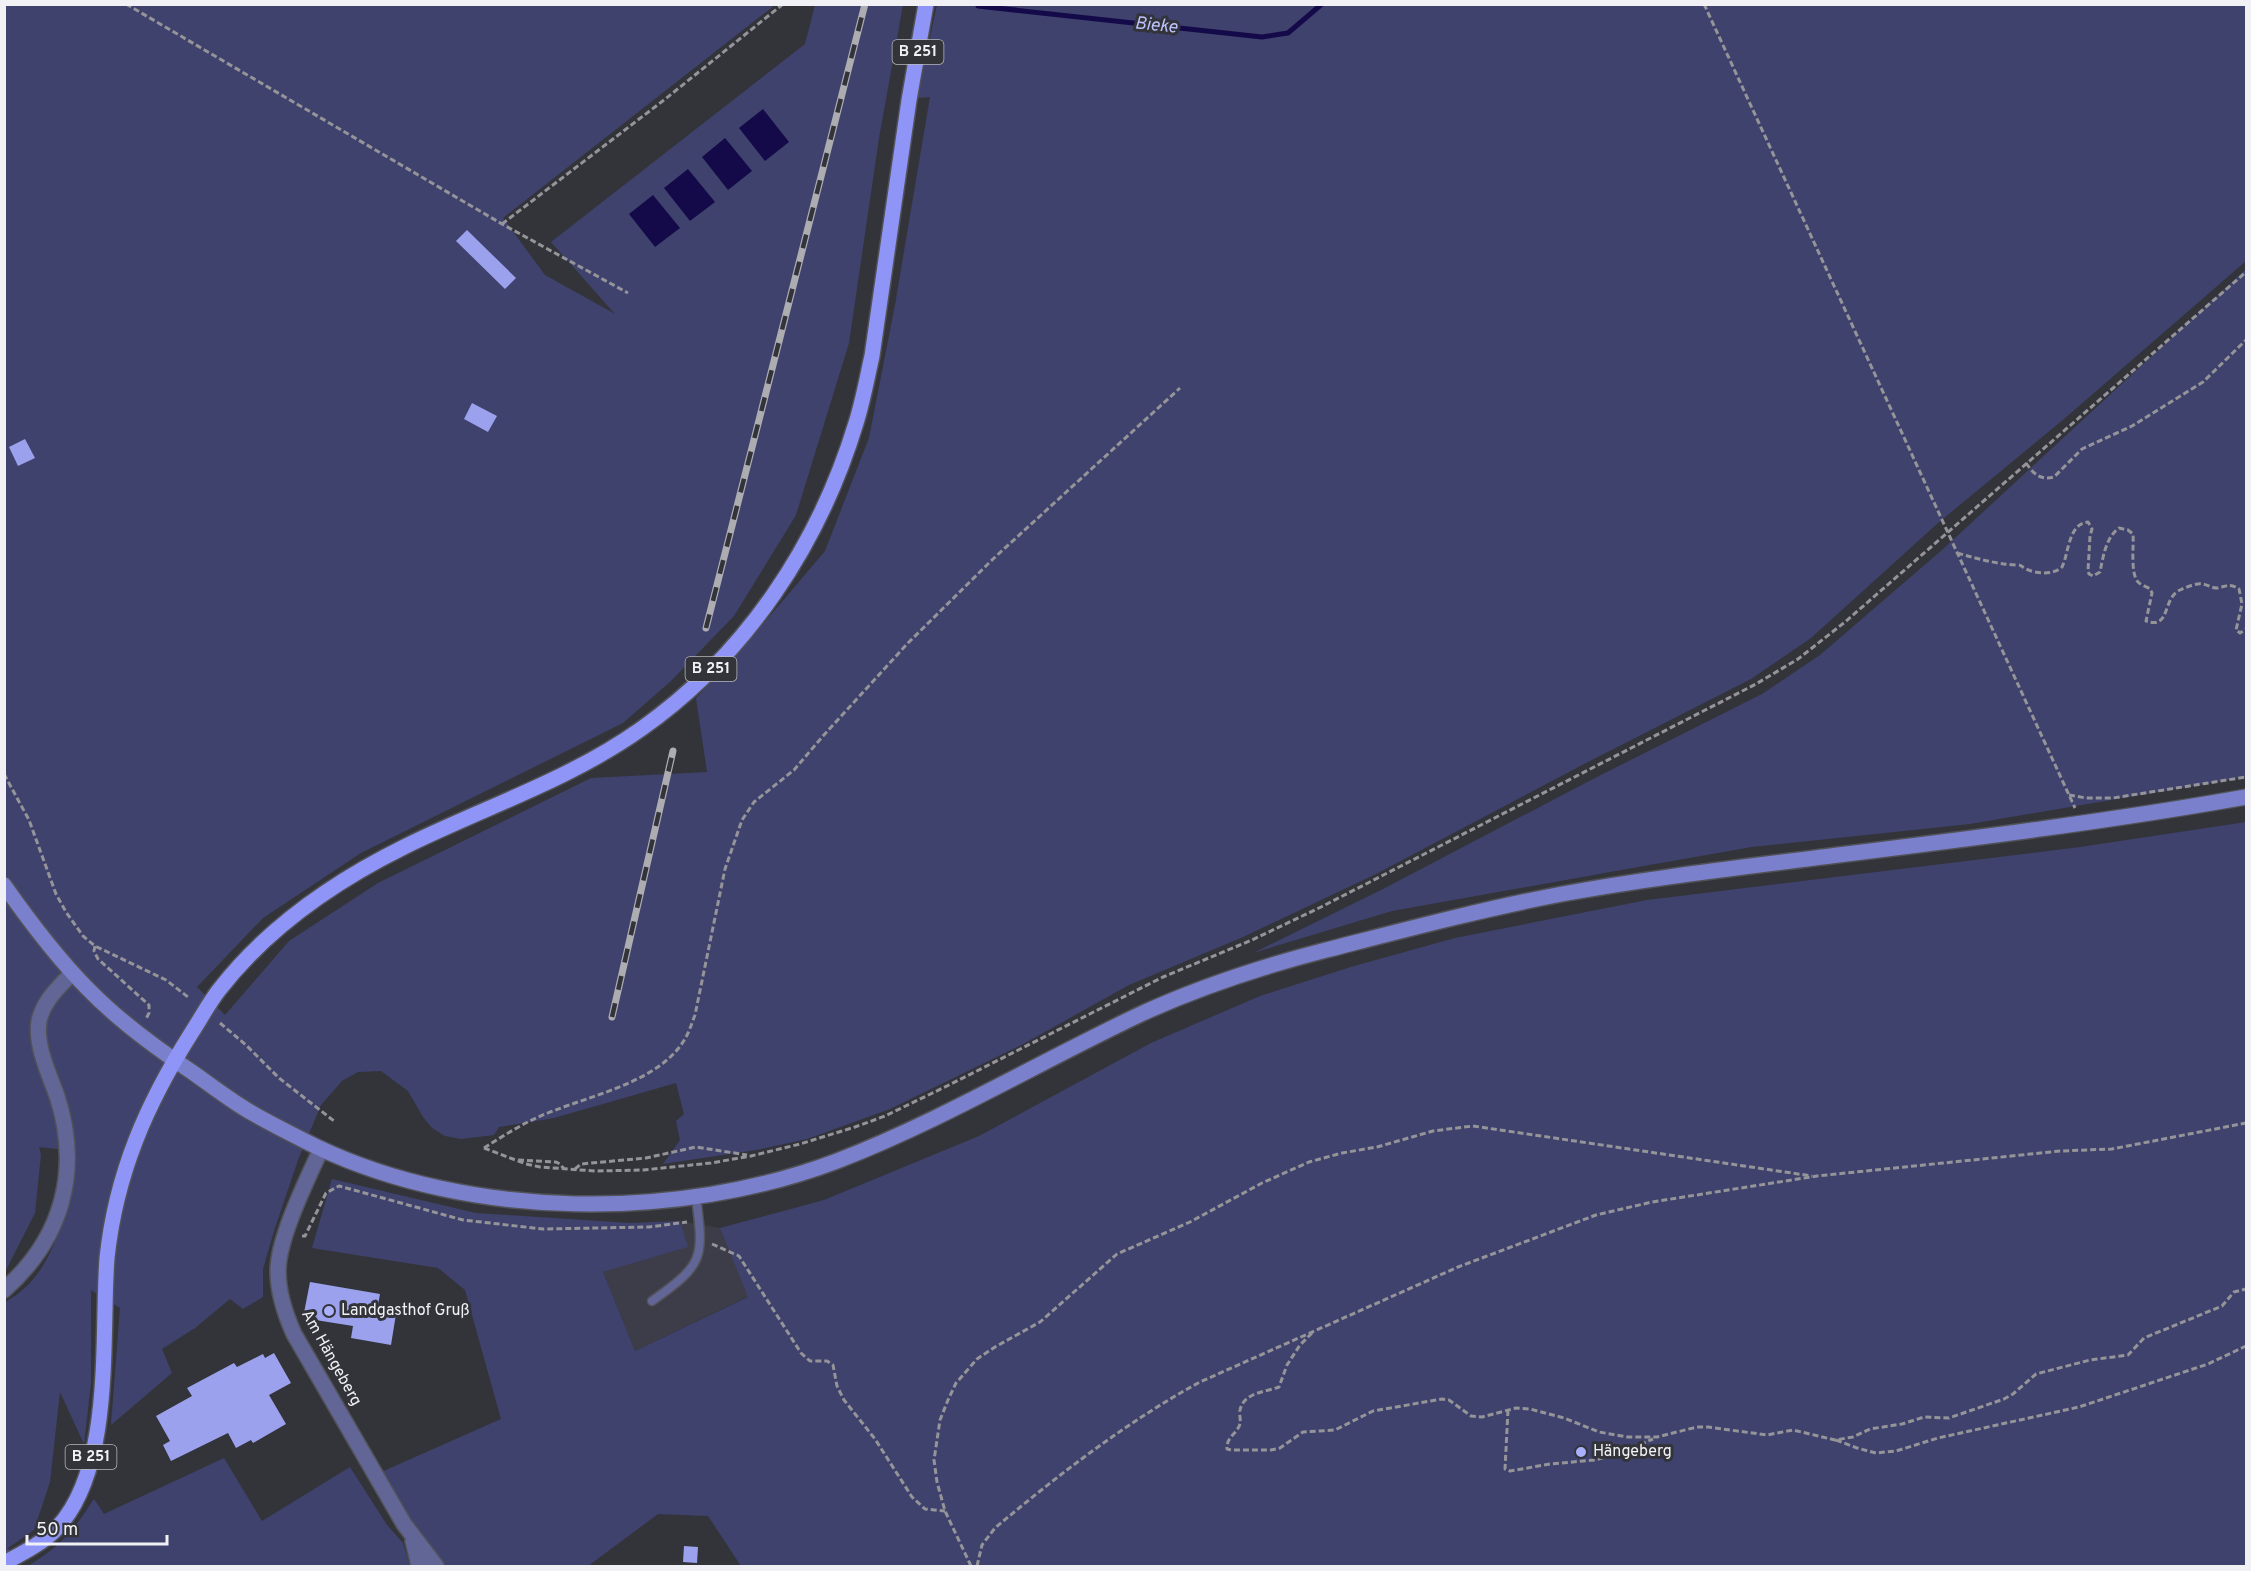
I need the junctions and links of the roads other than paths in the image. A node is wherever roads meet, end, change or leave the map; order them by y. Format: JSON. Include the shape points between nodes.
{"nodes":[{"id":1,"x":926,"y":4,"type":"edge"},
{"id":2,"x":2247,"y":797,"type":"edge"},
{"id":3,"x":4,"y":885,"type":"edge"},
{"id":4,"x":72,"y":973,"type":"junction"},
{"id":5,"x":174,"y":1060,"type":"junction"},
{"id":6,"x":321,"y":1149,"type":"junction"},
{"id":7,"x":696,"y":1197,"type":"junction"},
{"id":8,"x":4,"y":1290,"type":"edge"},
{"id":9,"x":652,"y":1301,"type":"dead end"},
{"id":10,"x":413,"y":1538,"type":"junction"},
{"id":11,"x":4,"y":1563,"type":"edge"},
{"id":12,"x":418,"y":1566,"type":"edge"},
{"id":13,"x":436,"y":1566,"type":"edge"}],
"edges":[{"from":1,"to":5,"type":"main road","number":"B 251","via":[[872,356],[857,420],[815,527],[773,597],[734,646],[686,693],[640,730],[540,786],[404,847],[301,911],[219,990]]},
{"from":2,"to":7,"type":"main road","via":[[1562,894],[1322,951],[1238,976],[1145,1012],[954,1108],[833,1162],[773,1181]]},
{"from":3,"to":4,"type":"main road"},
{"from":4,"to":5,"type":"main road","via":[[101,1002]]},
{"from":4,"to":8,"type":"street","via":[[46,1005],[38,1031],[66,1133],[68,1163],[61,1204],[45,1244]]},
{"from":5,"to":6,"type":"main road","via":[[251,1113]]},
{"from":5,"to":11,"type":"main road","number":"B 251","via":[[139,1128],[114,1215],[105,1284],[99,1418],[88,1471],[57,1528]]},
{"from":6,"to":7,"type":"main road","via":[[394,1176],[506,1199],[606,1204]]},
{"from":6,"to":10,"type":"street","name":"Am Hängeberg","via":[[279,1260],[282,1299],[288,1322]]},
{"from":7,"to":9,"type":"lane","via":[[701,1247],[695,1263],[682,1279]]},
{"from":10,"to":12,"type":"street"},
{"from":10,"to":13,"type":"street","name":"Am Hängeberg"}]}
